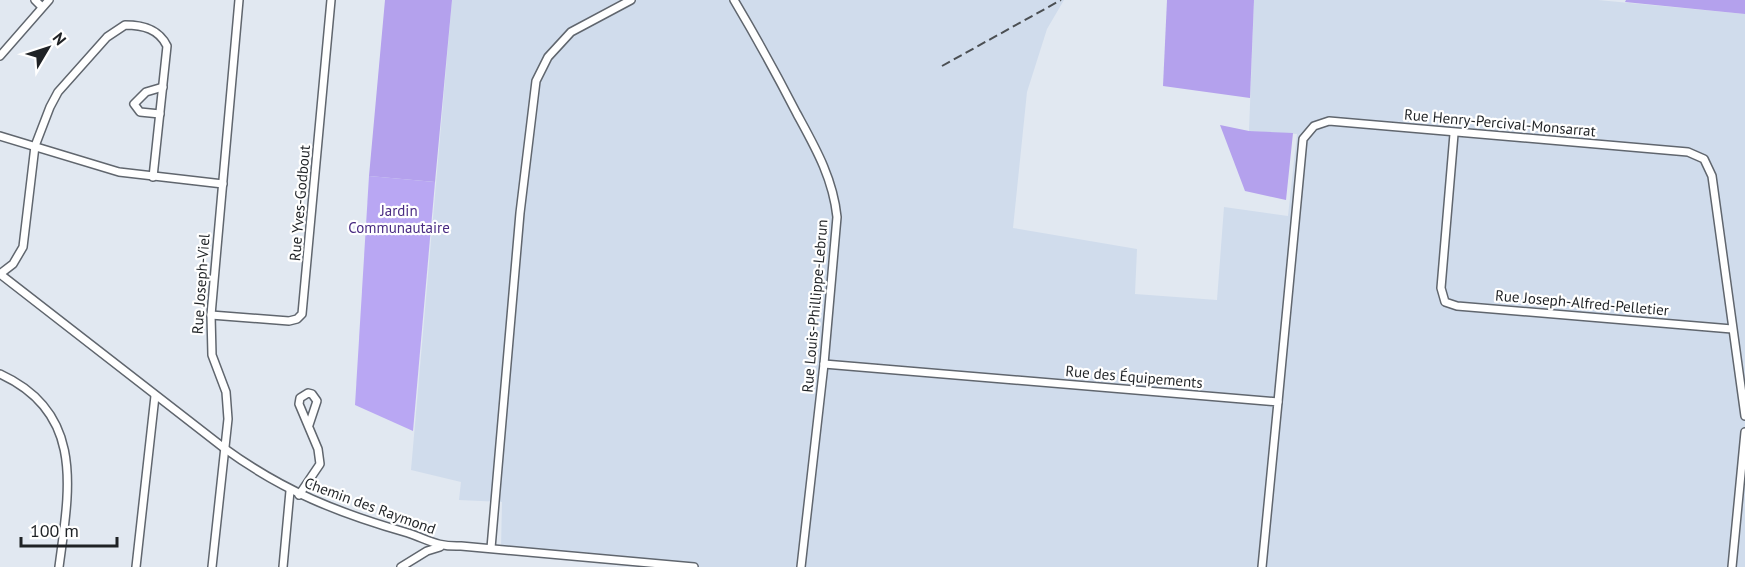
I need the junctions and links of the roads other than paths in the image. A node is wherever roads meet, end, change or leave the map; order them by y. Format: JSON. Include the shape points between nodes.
{"nodes":[{"id":1,"x":35,"y":0,"type":"edge"},
{"id":2,"x":49,"y":0,"type":"edge"},
{"id":3,"x":239,"y":0,"type":"edge"},
{"id":4,"x":332,"y":0,"type":"edge"},
{"id":5,"x":631,"y":0,"type":"edge"},
{"id":6,"x":734,"y":0,"type":"edge"},
{"id":7,"x":42,"y":7,"type":"junction"},
{"id":8,"x":0,"y":56,"type":"edge"},
{"id":9,"x":163,"y":87,"type":"junction"},
{"id":10,"x":160,"y":114,"type":"junction"},
{"id":11,"x":1454,"y":134,"type":"junction"},
{"id":12,"x":0,"y":136,"type":"edge"},
{"id":13,"x":35,"y":146,"type":"junction"},
{"id":14,"x":153,"y":177,"type":"junction"},
{"id":15,"x":223,"y":184,"type":"junction"},
{"id":16,"x":0,"y":274,"type":"edge"},
{"id":17,"x":211,"y":315,"type":"junction"},
{"id":18,"x":1732,"y":329,"type":"junction"},
{"id":19,"x":824,"y":364,"type":"junction"},
{"id":20,"x":0,"y":374,"type":"edge"},
{"id":21,"x":155,"y":396,"type":"junction"},
{"id":22,"x":1278,"y":402,"type":"junction"},
{"id":23,"x":1745,"y":416,"type":"edge"},
{"id":24,"x":309,"y":425,"type":"dead end"},
{"id":25,"x":1745,"y":432,"type":"edge"},
{"id":26,"x":224,"y":448,"type":"junction"},
{"id":27,"x":290,"y":491,"type":"junction"},
{"id":28,"x":299,"y":495,"type":"junction"},
{"id":29,"x":440,"y":547,"type":"junction"},
{"id":30,"x":491,"y":548,"type":"junction"},
{"id":31,"x":59,"y":567,"type":"edge"},
{"id":32,"x":136,"y":567,"type":"edge"},
{"id":33,"x":212,"y":567,"type":"edge"},
{"id":34,"x":283,"y":567,"type":"edge"},
{"id":35,"x":401,"y":567,"type":"edge"},
{"id":36,"x":694,"y":567,"type":"edge"},
{"id":37,"x":801,"y":567,"type":"edge"},
{"id":38,"x":1262,"y":567,"type":"edge"},
{"id":39,"x":1732,"y":567,"type":"edge"}],
"edges":[{"from":1,"to":7,"type":"street"},
{"from":2,"to":7,"type":"street"},
{"from":3,"to":15,"type":"street","name":"Rue Joseph-Viel"},
{"from":4,"to":17,"type":"street","name":"Rue Yves-Godbout","via":[[302,314],[290,321]]},
{"from":5,"to":30,"type":"street","via":[[571,32],[557,45],[541,70],[532,102]]},
{"from":6,"to":19,"type":"street","name":"Rue Louis-Phillippe-Lebrun","via":[[806,129],[834,193],[837,217]]},
{"from":7,"to":8,"type":"street"},
{"from":9,"to":10,"type":"street"},
{"from":9,"to":10,"type":"street","via":[[141,96],[134,105],[140,112]]},
{"from":9,"to":13,"type":"street","via":[[167,53],[164,39],[150,29],[125,25],[107,37],[58,92]]},
{"from":10,"to":14,"type":"street"},
{"from":11,"to":18,"type":"street","name":"Rue Henry-Percival-Monsarrat","via":[[1688,152],[1704,159],[1712,176]]},
{"from":11,"to":18,"type":"street","name":"Rue Joseph-Alfred-Pelletier","via":[[1441,288],[1445,302]]},
{"from":11,"to":22,"type":"street","name":"Rue Henry-Percival-Monsarrat","via":[[1329,122],[1321,122],[1308,131],[1299,168]]},
{"from":12,"to":13,"type":"street"},
{"from":13,"to":14,"type":"street","via":[[102,167]]},
{"from":13,"to":16,"type":"street","via":[[23,248],[13,264]]},
{"from":14,"to":15,"type":"street"},
{"from":15,"to":17,"type":"street","name":"Rue Joseph-Viel"},
{"from":16,"to":21,"type":"street","name":"Chemin des Raymond"},
{"from":17,"to":26,"type":"street","name":"Rue Joseph-Viel","via":[[212,355],[226,392]]},
{"from":18,"to":23,"type":"street","name":"Rue Henry-Percival-Monsarrat"},
{"from":19,"to":22,"type":"street","name":"Rue des Équipements"},
{"from":19,"to":37,"type":"street","name":"Rue Louis-Phillippe-Lebrun"},
{"from":20,"to":31,"type":"street","via":[[40,403],[66,448],[67,504]]},
{"from":21,"to":26,"type":"street","name":"Chemin des Raymond"},
{"from":21,"to":32,"type":"street"},
{"from":22,"to":38,"type":"street"},
{"from":24,"to":28,"type":"street","via":[[320,464]]},
{"from":25,"to":39,"type":"street"},
{"from":26,"to":27,"type":"street","name":"Chemin des Raymond"},
{"from":26,"to":33,"type":"street","name":"Rue Joseph-Viel"},
{"from":27,"to":28,"type":"street","name":"Chemin des Raymond"},
{"from":27,"to":34,"type":"street"},
{"from":28,"to":29,"type":"street","name":"Chemin des Raymond"},
{"from":29,"to":30,"type":"street","name":"Chemin des Raymond"},
{"from":29,"to":35,"type":"street"},
{"from":30,"to":36,"type":"street","name":"Chemin des Raymond"}]}
